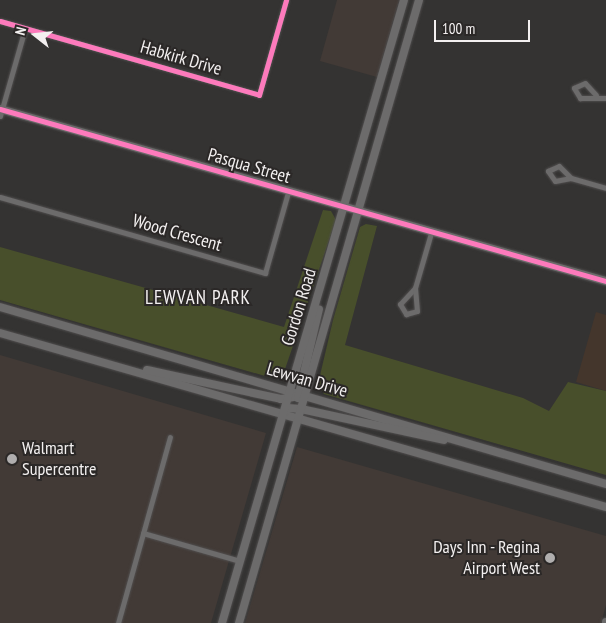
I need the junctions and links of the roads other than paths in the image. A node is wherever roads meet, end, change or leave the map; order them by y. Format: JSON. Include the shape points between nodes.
{"nodes":[{"id":1,"x":286,"y":0,"type":"edge"},
{"id":2,"x":404,"y":0,"type":"edge"},
{"id":3,"x":419,"y":0,"type":"edge"},
{"id":4,"x":0,"y":21,"type":"edge"},
{"id":5,"x":25,"y":28,"type":"junction"},
{"id":6,"x":596,"y":95,"type":"dead end"},
{"id":7,"x":606,"y":98,"type":"edge"},
{"id":8,"x":1,"y":112,"type":"edge"},
{"id":9,"x":571,"y":178,"type":"dead end"},
{"id":10,"x":606,"y":188,"type":"edge"},
{"id":11,"x":288,"y":192,"type":"junction"},
{"id":12,"x":0,"y":197,"type":"edge"},
{"id":13,"x":344,"y":209,"type":"junction"},
{"id":14,"x":358,"y":213,"type":"junction"},
{"id":15,"x":431,"y":233,"type":"junction"},
{"id":16,"x":606,"y":281,"type":"edge"},
{"id":17,"x":321,"y":286,"type":"junction"},
{"id":18,"x":415,"y":288,"type":"junction"},
{"id":19,"x":0,"y":307,"type":"edge"},
{"id":20,"x":0,"y":332,"type":"edge"},
{"id":21,"x":77,"y":354,"type":"junction"},
{"id":22,"x":289,"y":390,"type":"junction"},
{"id":23,"x":301,"y":395,"type":"junction"},
{"id":24,"x":287,"y":399,"type":"junction"},
{"id":25,"x":298,"y":409,"type":"junction"},
{"id":26,"x":282,"y":414,"type":"junction"},
{"id":27,"x":298,"y":419,"type":"junction"},
{"id":28,"x":170,"y":437,"type":"dead end"},
{"id":29,"x":522,"y":458,"type":"junction"},
{"id":30,"x":606,"y":484,"type":"edge"},
{"id":31,"x":606,"y":508,"type":"edge"},
{"id":32,"x":143,"y":533,"type":"junction"},
{"id":33,"x":240,"y":561,"type":"junction"},
{"id":34,"x":118,"y":623,"type":"edge"},
{"id":35,"x":222,"y":623,"type":"edge"},
{"id":36,"x":239,"y":623,"type":"edge"}],
"edges":[{"from":1,"to":5,"type":"street","name":"Habkirk Drive","via":[[259,95]]},
{"from":2,"to":13,"type":"main road","name":"Gordon Road"},
{"from":3,"to":14,"type":"main road","name":"Gordon Road"},
{"from":4,"to":5,"type":"street","name":"Habkirk Drive"},
{"from":5,"to":8,"type":"street"},
{"from":6,"to":7,"type":"street"},
{"from":8,"to":11,"type":"main road","name":"Pasqua Street"},
{"from":9,"to":10,"type":"street"},
{"from":11,"to":12,"type":"street","name":"Wood Crescent","via":[[264,273]]},
{"from":11,"to":13,"type":"main road","name":"Pasqua Street"},
{"from":13,"to":14,"type":"main road","name":"Pasqua Street"},
{"from":13,"to":17,"type":"main road","name":"Gordon Road"},
{"from":14,"to":15,"type":"main road","name":"Pasqua Street"},
{"from":14,"to":23,"type":"main road","name":"Gordon Road"},
{"from":15,"to":16,"type":"main road","name":"Pasqua Street"},
{"from":15,"to":18,"type":"street"},
{"from":17,"to":22,"type":"main road","name":"Gordon Road"},
{"from":17,"to":23,"type":"main road"},
{"from":18,"to":18,"type":"street","via":[[400,304],[406,314],[417,311]]},
{"from":19,"to":22,"type":"main road","name":"Lewvan Drive"},
{"from":20,"to":21,"type":"main road"},
{"from":21,"to":24,"type":"main road"},
{"from":21,"to":26,"type":"main road"},
{"from":22,"to":23,"type":"main road","name":"Lewvan Drive"},
{"from":22,"to":24,"type":"main road","name":"Gordon Road"},
{"from":23,"to":24,"type":"main road"},
{"from":23,"to":25,"type":"main road","name":"Gordon Road"},
{"from":23,"to":29,"type":"main road","name":"Lewvan Drive"},
{"from":24,"to":26,"type":"main road","name":"Gordon Road"},
{"from":25,"to":26,"type":"main road"},
{"from":25,"to":27,"type":"main road","name":"Gordon Road"},
{"from":25,"to":29,"type":"main road"},
{"from":26,"to":27,"type":"main road"},
{"from":26,"to":33,"type":"main road","name":"Gordon Road"},
{"from":27,"to":31,"type":"main road"},
{"from":27,"to":36,"type":"main road","name":"Gordon Road"},
{"from":28,"to":32,"type":"street"},
{"from":29,"to":30,"type":"main road","name":"Lewvan Drive"},
{"from":32,"to":33,"type":"street"},
{"from":32,"to":34,"type":"street"},
{"from":33,"to":35,"type":"main road","name":"Gordon Road"}]}
